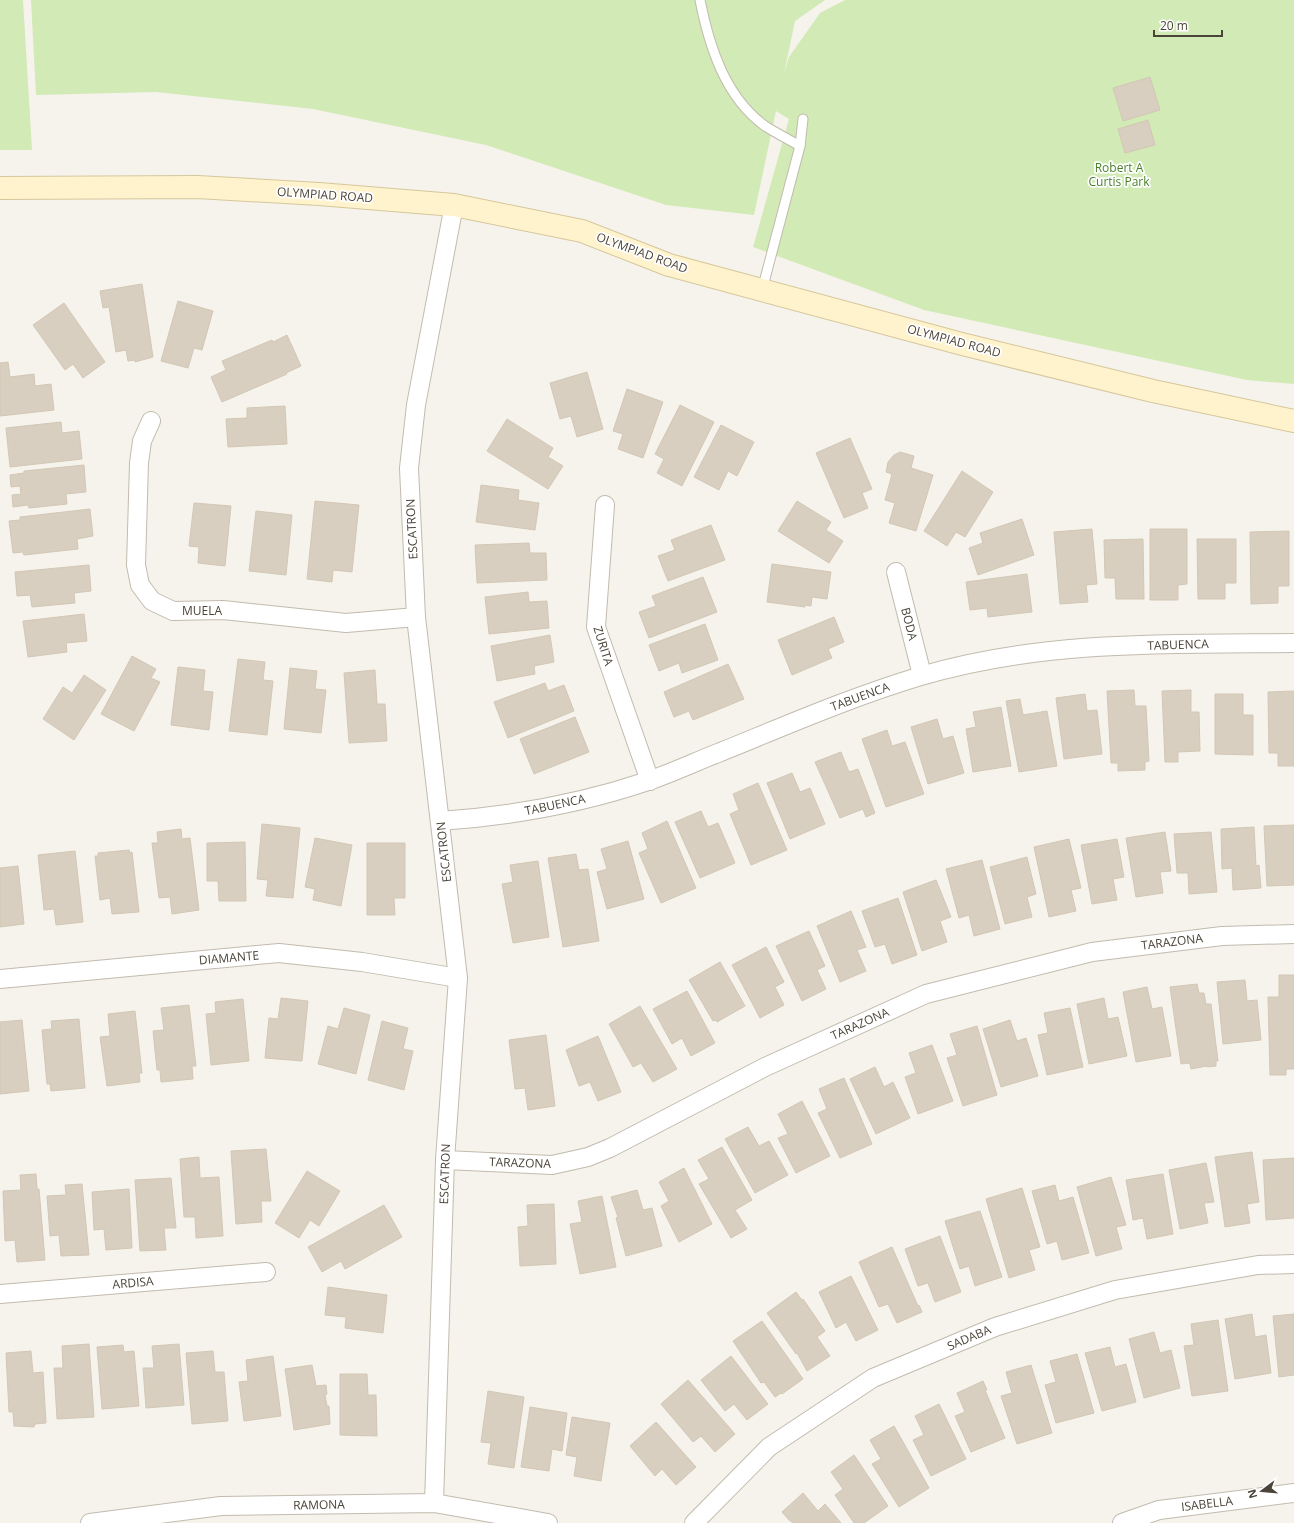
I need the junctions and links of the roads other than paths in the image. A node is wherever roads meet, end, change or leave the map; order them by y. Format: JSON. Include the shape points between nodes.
{"nodes":[{"id":1,"x":700,"y":0,"type":"edge"},
{"id":2,"x":804,"y":119,"type":"dead end"},
{"id":3,"x":800,"y":146,"type":"junction"},
{"id":4,"x":0,"y":188,"type":"edge"},
{"id":5,"x":454,"y":205,"type":"junction"},
{"id":6,"x":762,"y":290,"type":"junction"},
{"id":7,"x":1294,"y":420,"type":"edge"},
{"id":8,"x":151,"y":421,"type":"dead end"},
{"id":9,"x":606,"y":505,"type":"dead end"},
{"id":10,"x":896,"y":572,"type":"dead end"},
{"id":11,"x":416,"y":617,"type":"junction"},
{"id":12,"x":1294,"y":643,"type":"edge"},
{"id":13,"x":922,"y":676,"type":"junction"},
{"id":14,"x":650,"y":781,"type":"junction"},
{"id":15,"x":440,"y":821,"type":"junction"},
{"id":16,"x":1294,"y":934,"type":"edge"},
{"id":17,"x":458,"y":978,"type":"junction"},
{"id":18,"x":0,"y":979,"type":"edge"},
{"id":19,"x":446,"y":1160,"type":"junction"},
{"id":20,"x":1294,"y":1264,"type":"edge"},
{"id":21,"x":266,"y":1272,"type":"dead end"},
{"id":22,"x":0,"y":1294,"type":"edge"},
{"id":23,"x":1294,"y":1493,"type":"edge"},
{"id":24,"x":434,"y":1503,"type":"junction"},
{"id":25,"x":90,"y":1523,"type":"edge"},
{"id":26,"x":548,"y":1523,"type":"edge"},
{"id":27,"x":694,"y":1523,"type":"edge"},
{"id":28,"x":1122,"y":1523,"type":"edge"}],
"edges":[{"from":1,"to":3,"type":"lane","via":[[716,60],[736,97],[764,125]]},
{"from":2,"to":3,"type":"lane"},
{"from":3,"to":6,"type":"lane"},
{"from":4,"to":5,"type":"main road","name":"OLYMPIAD ROAD","via":[[197,187]]},
{"from":5,"to":6,"type":"main road","name":"OLYMPIAD ROAD","via":[[582,231],[669,265]]},
{"from":5,"to":11,"type":"street","name":"ESCATRON","via":[[416,405],[409,468]]},
{"from":6,"to":7,"type":"main road","name":"OLYMPIAD ROAD","via":[[962,344],[1123,383]]},
{"from":8,"to":11,"type":"street","name":"MUELA","via":[[142,441],[139,463],[136,565],[140,585],[152,601],[173,611],[222,610],[346,623]]},
{"from":9,"to":14,"type":"street","name":"ZURITA","via":[[596,627]]},
{"from":10,"to":13,"type":"street","name":"BODA"},
{"from":11,"to":15,"type":"street","name":"ESCATRON"},
{"from":12,"to":13,"type":"street","name":"TABUENCA","via":[[1066,649],[999,658]]},
{"from":13,"to":14,"type":"street","name":"TABUENCA","via":[[843,702]]},
{"from":14,"to":15,"type":"street","name":"TABUENCA","via":[[570,804],[490,818]]},
{"from":15,"to":17,"type":"street","name":"ESCATRON"},
{"from":16,"to":19,"type":"street","name":"TARAZONA","via":[[1222,936],[1092,952],[926,994],[765,1067],[588,1157],[552,1165]]},
{"from":17,"to":18,"type":"street","name":"DIAMANTE","via":[[362,962],[279,954]]},
{"from":17,"to":19,"type":"street","name":"ESCATRON"},
{"from":19,"to":24,"type":"street","name":"ESCATRON"},
{"from":20,"to":27,"type":"street","name":"SADABA","via":[[1258,1265],[1115,1290],[995,1327],[873,1378],[769,1447]]},
{"from":21,"to":22,"type":"street","name":"ARDISA"},
{"from":23,"to":28,"type":"street","name":"ISABELLA","via":[[1159,1510]]},
{"from":24,"to":25,"type":"street","name":"RAMONA","via":[[221,1506]]},
{"from":24,"to":26,"type":"street","name":"RAMONA"}]}
